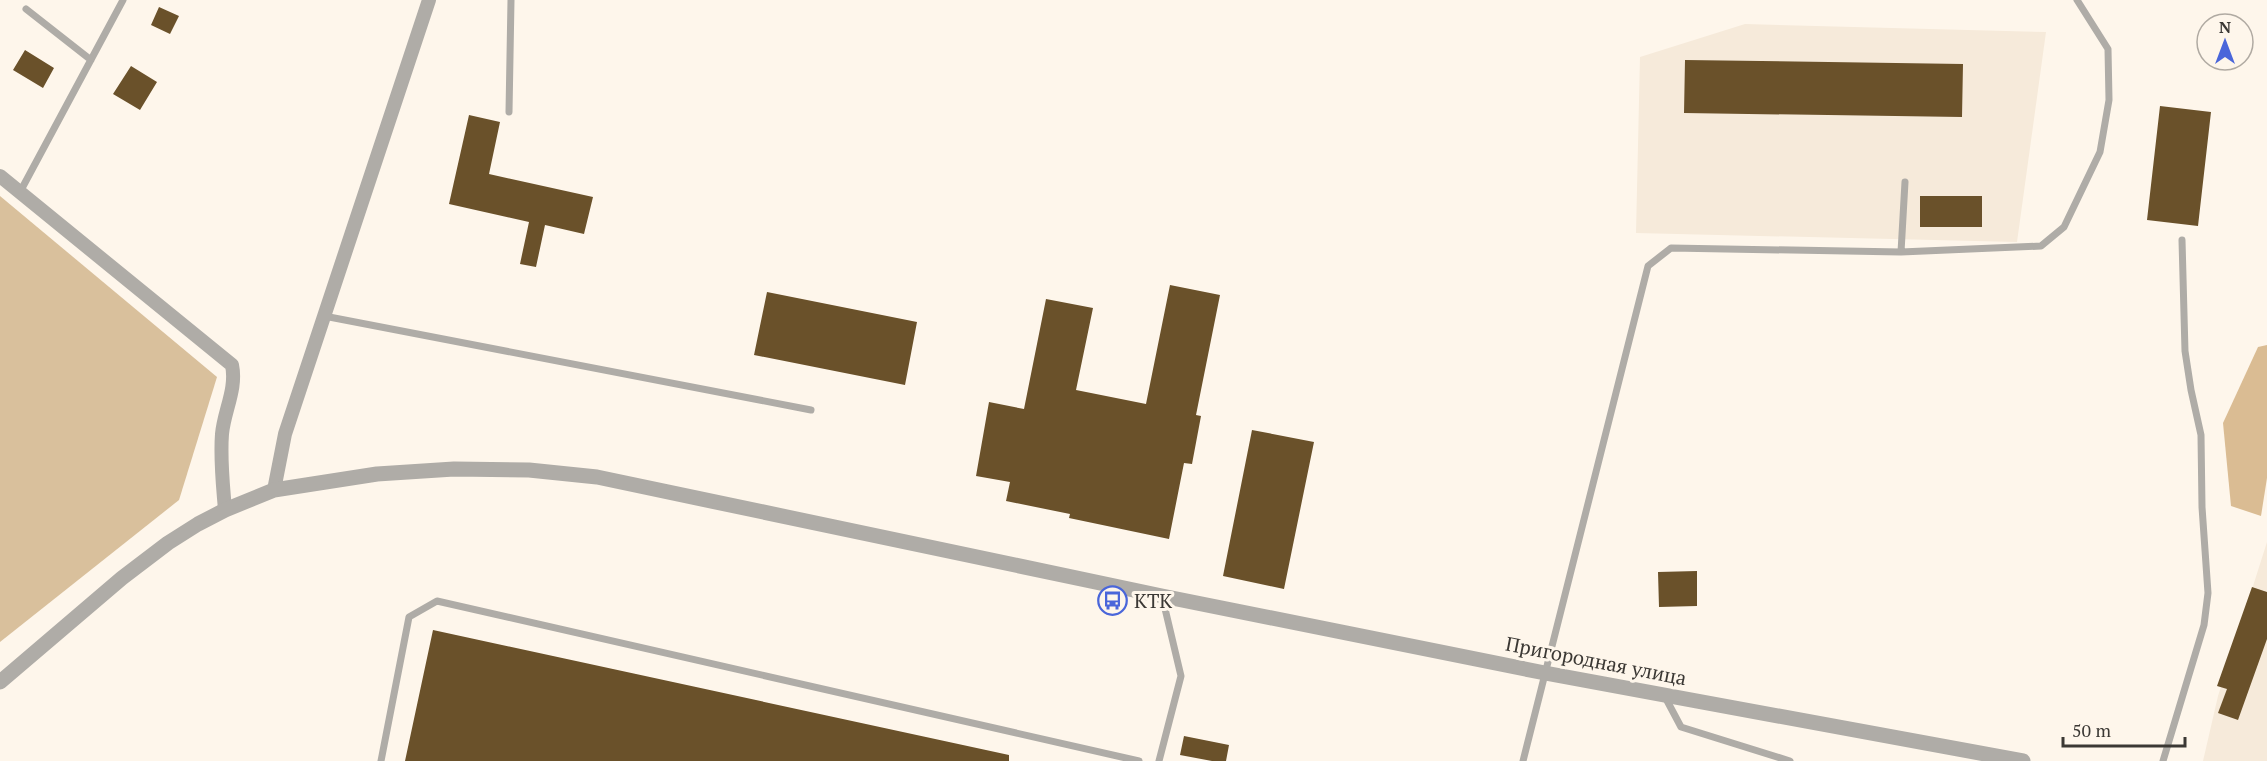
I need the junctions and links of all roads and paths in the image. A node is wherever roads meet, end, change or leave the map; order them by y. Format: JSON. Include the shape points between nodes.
{"nodes":[{"id":1,"x":123,"y":0,"type":"edge"},
{"id":2,"x":429,"y":0,"type":"edge"},
{"id":3,"x":512,"y":0,"type":"edge"},
{"id":4,"x":2077,"y":0,"type":"edge"},
{"id":5,"x":26,"y":9,"type":"dead end"},
{"id":6,"x":91,"y":60,"type":"junction"},
{"id":7,"x":509,"y":112,"type":"dead end"},
{"id":8,"x":0,"y":176,"type":"edge"},
{"id":9,"x":1905,"y":182,"type":"dead end"},
{"id":10,"x":20,"y":192,"type":"junction"},
{"id":11,"x":2182,"y":240,"type":"dead end"},
{"id":12,"x":1900,"y":252,"type":"junction"},
{"id":13,"x":324,"y":316,"type":"junction"},
{"id":14,"x":811,"y":410,"type":"dead end"},
{"id":15,"x":274,"y":490,"type":"junction"},
{"id":16,"x":225,"y":510,"type":"junction"},
{"id":17,"x":1162,"y":596,"type":"junction"},
{"id":18,"x":1545,"y":674,"type":"junction"},
{"id":19,"x":0,"y":682,"type":"edge"},
{"id":20,"x":1664,"y":695,"type":"junction"},
{"id":21,"x":381,"y":761,"type":"edge"},
{"id":22,"x":1139,"y":761,"type":"edge"},
{"id":23,"x":1159,"y":761,"type":"edge"},
{"id":24,"x":1523,"y":761,"type":"edge"},
{"id":25,"x":1790,"y":761,"type":"edge"},
{"id":26,"x":2023,"y":761,"type":"edge"},
{"id":27,"x":2163,"y":761,"type":"edge"}],
"edges":[{"from":1,"to":6,"type":"lane"},
{"from":2,"to":13,"type":"street"},
{"from":3,"to":7,"type":"lane"},
{"from":4,"to":12,"type":"lane","via":[[2108,49],[2109,100],[2100,152],[2064,227],[2041,246]]},
{"from":5,"to":6,"type":"lane"},
{"from":6,"to":10,"type":"lane"},
{"from":8,"to":10,"type":"street"},
{"from":9,"to":12,"type":"lane"},
{"from":10,"to":16,"type":"street","via":[[232,365],[235,378],[222,433]]},
{"from":11,"to":27,"type":"lane","via":[[2186,351],[2201,435],[2208,593],[2204,625]]},
{"from":12,"to":18,"type":"lane","via":[[1671,248],[1647,266]]},
{"from":13,"to":14,"type":"lane"},
{"from":13,"to":15,"type":"street","via":[[285,434]]},
{"from":15,"to":16,"type":"street","name":"Пригородная улица"},
{"from":15,"to":17,"type":"street","name":"Пригородная улица","via":[[377,474],[453,469],[529,470],[597,477]]},
{"from":16,"to":19,"type":"street","name":"Пригородная улица","via":[[168,543],[122,578]]},
{"from":17,"to":18,"type":"street","name":"Пригородная улица"},
{"from":17,"to":23,"type":"lane","via":[[1181,676]]},
{"from":18,"to":20,"type":"street","name":"Пригородная улица"},
{"from":18,"to":24,"type":"lane"},
{"from":20,"to":25,"type":"lane","via":[[1681,728]]},
{"from":20,"to":26,"type":"street","name":"Пригородная улица"},
{"from":21,"to":22,"type":"lane","via":[[409,617],[437,602]]}]}
